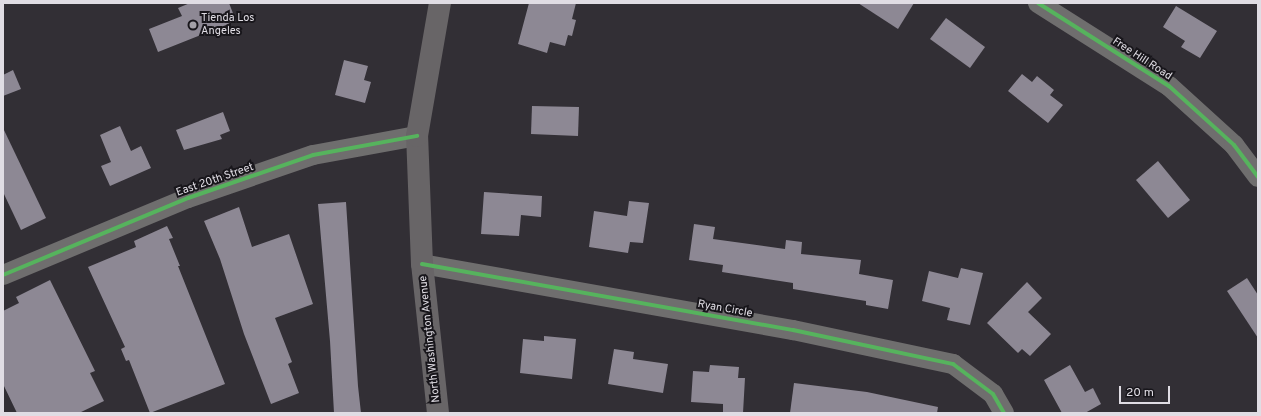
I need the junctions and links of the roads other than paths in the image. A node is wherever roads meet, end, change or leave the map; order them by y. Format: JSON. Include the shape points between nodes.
{"nodes":[{"id":1,"x":440,"y":3,"type":"edge"},
{"id":2,"x":1038,"y":3,"type":"edge"},
{"id":3,"x":417,"y":136,"type":"junction"},
{"id":4,"x":1258,"y":177,"type":"edge"},
{"id":5,"x":422,"y":264,"type":"junction"},
{"id":6,"x":3,"y":274,"type":"edge"},
{"id":7,"x":438,"y":413,"type":"edge"},
{"id":8,"x":1004,"y":413,"type":"edge"}],
"edges":[{"from":1,"to":3,"type":"main road","name":"North Washington Avenue"},
{"from":2,"to":4,"type":"street","name":"Free Hill Road","via":[[1168,86],[1234,146]]},
{"from":3,"to":5,"type":"main road","name":"North Washington Avenue"},
{"from":3,"to":6,"type":"street","name":"East 20th Street","via":[[313,156],[188,198]]},
{"from":5,"to":7,"type":"main road","name":"North Washington Avenue"},
{"from":5,"to":8,"type":"street","name":"Ryan Circle","via":[[793,330],[953,364],[993,394]]}]}
